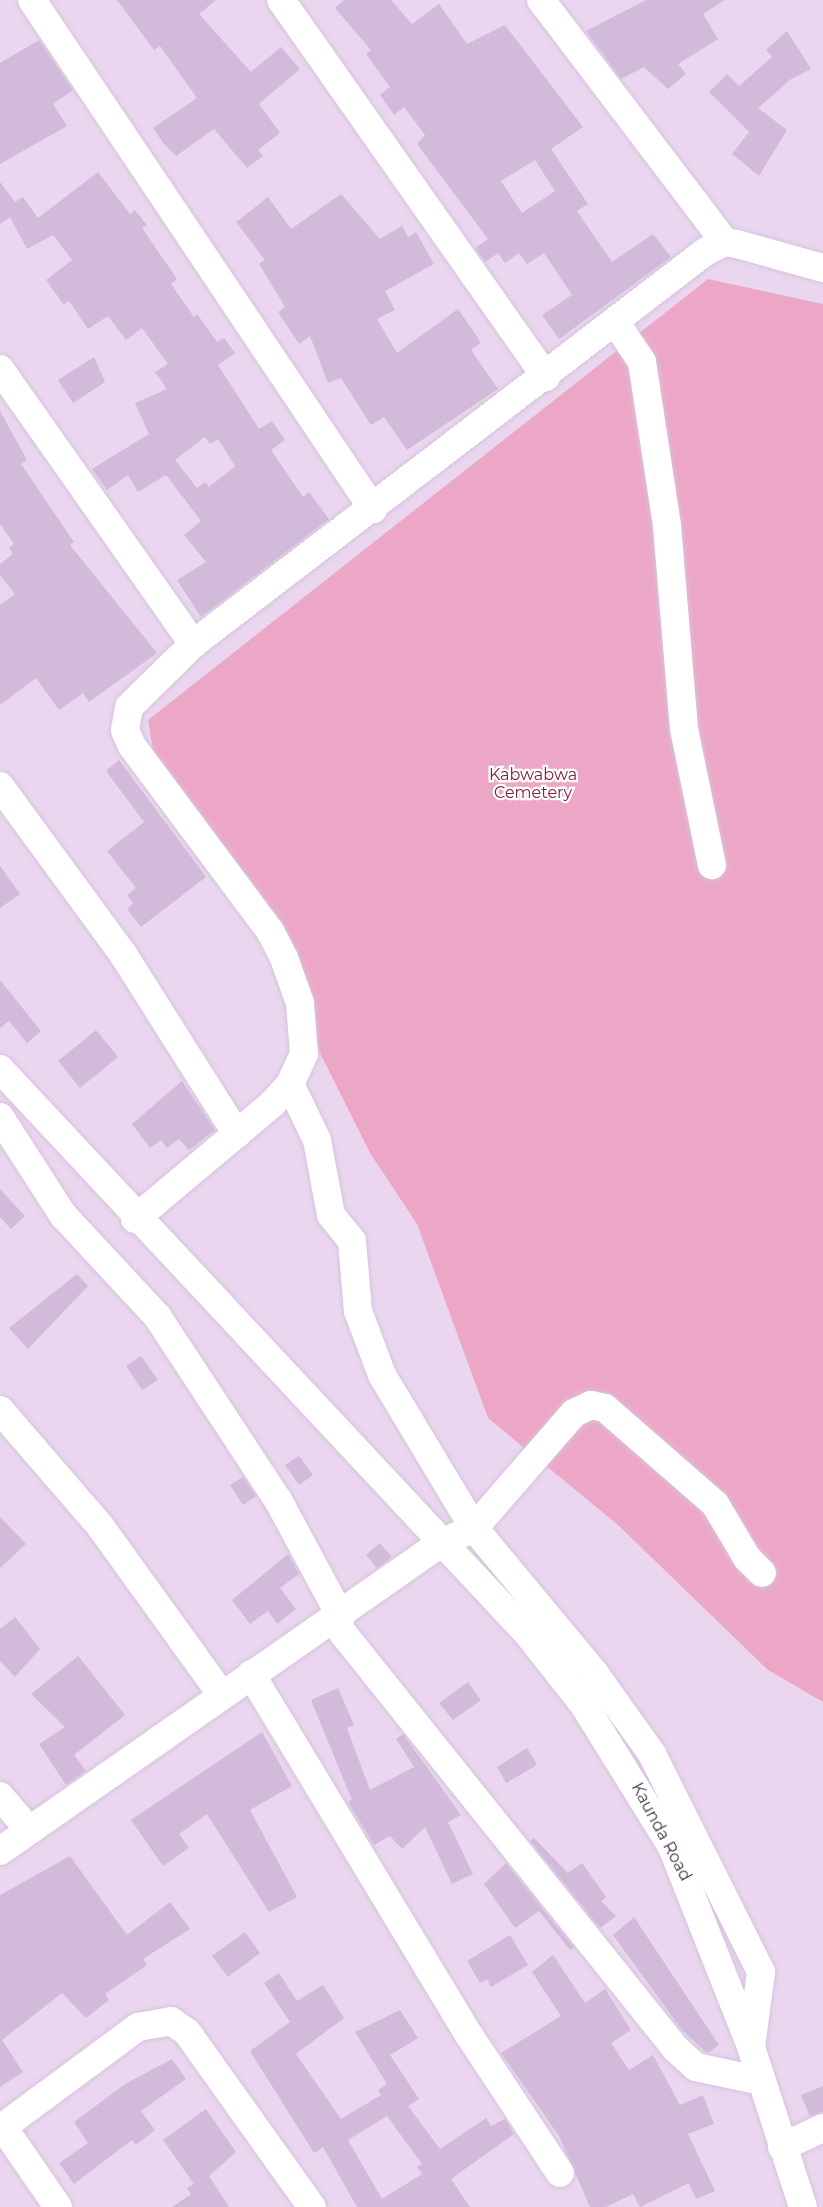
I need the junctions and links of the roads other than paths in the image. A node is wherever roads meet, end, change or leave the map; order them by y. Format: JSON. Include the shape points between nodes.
{"nodes":[{"id":1,"x":32,"y":0,"type":"edge"},
{"id":2,"x":281,"y":0,"type":"edge"},
{"id":3,"x":541,"y":0,"type":"edge"},
{"id":4,"x":724,"y":242,"type":"junction"},
{"id":5,"x":823,"y":268,"type":"edge"},
{"id":6,"x":616,"y":323,"type":"junction"},
{"id":7,"x":0,"y":369,"type":"edge"},
{"id":8,"x":546,"y":377,"type":"junction"},
{"id":9,"x":373,"y":509,"type":"junction"},
{"id":10,"x":193,"y":644,"type":"junction"},
{"id":11,"x":0,"y":786,"type":"edge"},
{"id":12,"x":712,"y":865,"type":"dead end"},
{"id":13,"x":0,"y":1069,"type":"edge"},
{"id":14,"x":290,"y":1084,"type":"junction"},
{"id":15,"x":0,"y":1117,"type":"edge"},
{"id":16,"x":237,"y":1134,"type":"junction"},
{"id":17,"x":135,"y":1219,"type":"junction"},
{"id":18,"x":0,"y":1410,"type":"edge"},
{"id":19,"x":474,"y":1528,"type":"junction"},
{"id":20,"x":441,"y":1543,"type":"junction"},
{"id":21,"x":762,"y":1573,"type":"dead end"},
{"id":22,"x":338,"y":1620,"type":"junction"},
{"id":23,"x":251,"y":1674,"type":"junction"},
{"id":24,"x":220,"y":1694,"type":"junction"},
{"id":25,"x":0,"y":1796,"type":"edge"},
{"id":26,"x":29,"y":1830,"type":"junction"},
{"id":27,"x":0,"y":1851,"type":"edge"},
{"id":28,"x":751,"y":2047,"type":"junction"},
{"id":29,"x":762,"y":2081,"type":"junction"},
{"id":30,"x":1,"y":2128,"type":"edge"},
{"id":31,"x":823,"y":2128,"type":"edge"},
{"id":32,"x":782,"y":2147,"type":"junction"},
{"id":33,"x":560,"y":2173,"type":"dead end"},
{"id":34,"x":58,"y":2207,"type":"edge"},
{"id":35,"x":312,"y":2207,"type":"edge"},
{"id":36,"x":803,"y":2207,"type":"edge"}],
"edges":[{"from":1,"to":9,"type":"street"},
{"from":2,"to":8,"type":"street"},
{"from":3,"to":4,"type":"street"},
{"from":4,"to":5,"type":"street"},
{"from":4,"to":6,"type":"street"},
{"from":6,"to":8,"type":"street"},
{"from":6,"to":12,"type":"street","via":[[642,362],[668,526],[684,729]]},
{"from":7,"to":10,"type":"street"},
{"from":8,"to":9,"type":"street"},
{"from":9,"to":10,"type":"street"},
{"from":10,"to":14,"type":"street","via":[[129,707],[125,730],[284,958],[303,1020],[304,1054]]},
{"from":11,"to":16,"type":"street","via":[[123,954]]},
{"from":13,"to":17,"type":"street","name":"Kaunda Road"},
{"from":14,"to":16,"type":"street"},
{"from":14,"to":19,"type":"street","via":[[317,1140],[331,1215],[352,1241],[366,1341]]},
{"from":15,"to":22,"type":"street","via":[[63,1215],[157,1316],[278,1500]]},
{"from":16,"to":17,"type":"street"},
{"from":17,"to":20,"type":"street","name":"Kaunda Road"},
{"from":18,"to":24,"type":"street","via":[[100,1526]]},
{"from":19,"to":20,"type":"street"},
{"from":19,"to":21,"type":"street","via":[[574,1413],[591,1405],[605,1408],[715,1504],[747,1558]]},
{"from":19,"to":28,"type":"street","via":[[595,1674],[652,1754],[761,1971]]},
{"from":20,"to":22,"type":"street"},
{"from":20,"to":28,"type":"street","name":"Kaunda Road","via":[[528,1634],[633,1779],[672,1847]]},
{"from":22,"to":23,"type":"street"},
{"from":22,"to":29,"type":"street","via":[[676,2049],[696,2067]]},
{"from":23,"to":24,"type":"street"},
{"from":23,"to":33,"type":"street","via":[[469,2035]]},
{"from":24,"to":26,"type":"street"},
{"from":25,"to":26,"type":"street"},
{"from":26,"to":27,"type":"street"},
{"from":28,"to":29,"type":"street","name":"Kaunda Road"},
{"from":29,"to":32,"type":"street","name":"Kaunda Road"},
{"from":30,"to":34,"type":"street"},
{"from":30,"to":35,"type":"street","via":[[138,2027],[171,2022],[186,2032]]},
{"from":31,"to":32,"type":"street"},
{"from":32,"to":36,"type":"street","name":"Kaunda Road"}]}
